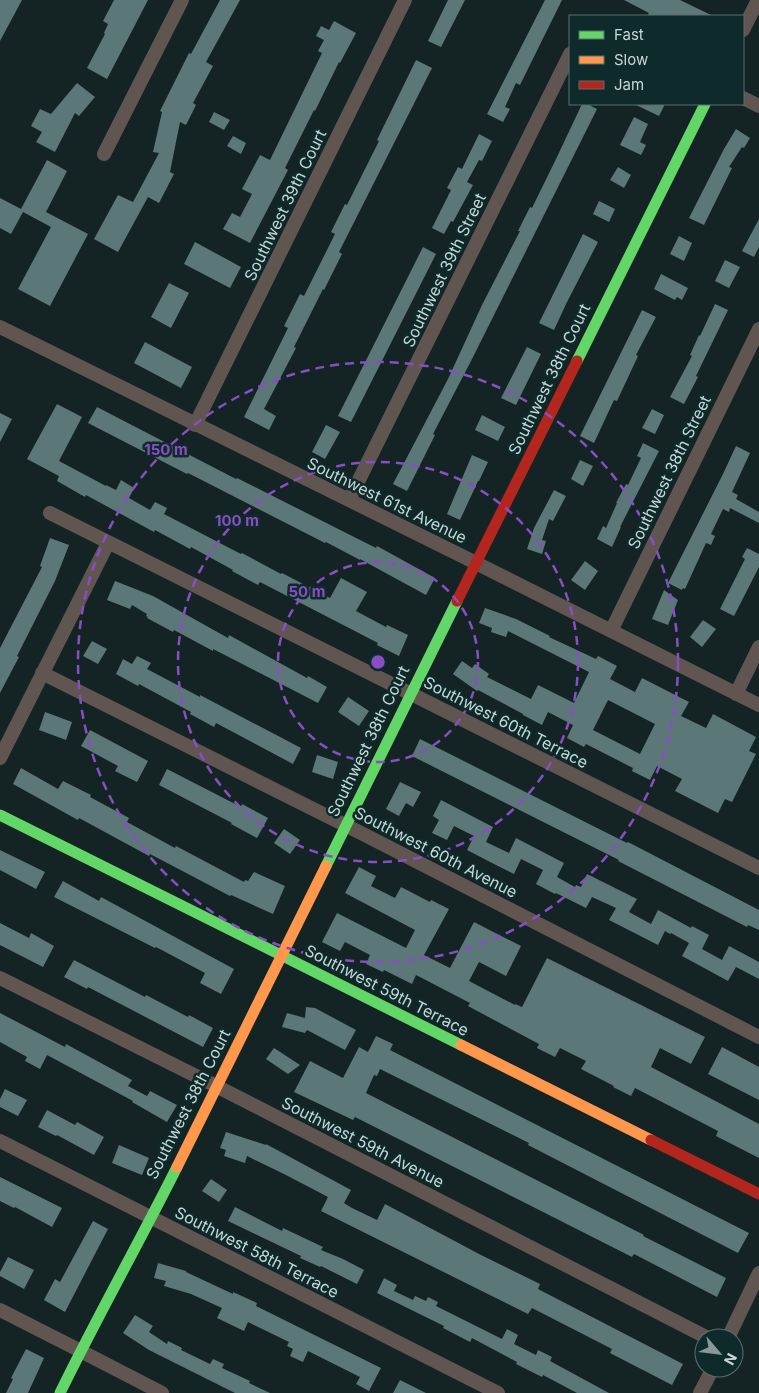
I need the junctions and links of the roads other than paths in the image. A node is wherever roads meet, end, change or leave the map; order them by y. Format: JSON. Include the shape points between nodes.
{"nodes":[{"id":1,"x":182,"y":0,"type":"edge"},
{"id":2,"x":405,"y":0,"type":"edge"},
{"id":3,"x":758,"y":0,"type":"edge"},
{"id":4,"x":744,"y":28,"type":"edge"},
{"id":5,"x":569,"y":56,"type":"edge"},
{"id":6,"x":744,"y":98,"type":"edge"},
{"id":7,"x":705,"y":105,"type":"edge"},
{"id":8,"x":759,"y":106,"type":"edge"},
{"id":9,"x":104,"y":154,"type":"dead end"},
{"id":10,"x":0,"y":327,"type":"edge"},
{"id":11,"x":759,"y":328,"type":"edge"},
{"id":12,"x":195,"y":425,"type":"junction"},
{"id":13,"x":349,"y":500,"type":"junction"},
{"id":14,"x":50,"y":513,"type":"dead end"},
{"id":15,"x":108,"y":543,"type":"junction"},
{"id":16,"x":476,"y":563,"type":"junction"},
{"id":17,"x":611,"y":631,"type":"junction"},
{"id":18,"x":759,"y":647,"type":"edge"},
{"id":19,"x":42,"y":673,"type":"junction"},
{"id":20,"x":411,"y":694,"type":"junction"},
{"id":21,"x":736,"y":694,"type":"junction"},
{"id":22,"x":759,"y":705,"type":"edge"},
{"id":23,"x":0,"y":758,"type":"edge"},
{"id":24,"x":0,"y":815,"type":"edge"},
{"id":25,"x":346,"y":826,"type":"junction"},
{"id":26,"x":759,"y":868,"type":"edge"},
{"id":27,"x":282,"y":956,"type":"junction"},
{"id":28,"x":0,"y":978,"type":"edge"},
{"id":29,"x":759,"y":1037,"type":"edge"},
{"id":30,"x":216,"y":1086,"type":"junction"},
{"id":31,"x":0,"y":1142,"type":"edge"},
{"id":32,"x":759,"y":1194,"type":"edge"},
{"id":33,"x":151,"y":1218,"type":"junction"},
{"id":34,"x":759,"y":1273,"type":"edge"},
{"id":35,"x":0,"y":1310,"type":"edge"},
{"id":36,"x":733,"y":1328,"type":"edge"},
{"id":37,"x":694,"y":1331,"type":"edge"},
{"id":38,"x":81,"y":1350,"type":"junction"},
{"id":39,"x":708,"y":1378,"type":"edge"},
{"id":40,"x":60,"y":1393,"type":"edge"},
{"id":41,"x":162,"y":1393,"type":"edge"},
{"id":42,"x":498,"y":1393,"type":"edge"},
{"id":43,"x":700,"y":1393,"type":"edge"}],
"edges":[{"from":1,"to":9,"type":"street"},
{"from":2,"to":12,"type":"street","name":"Southwest 39th Court"},
{"from":3,"to":4,"type":"street"},
{"from":5,"to":13,"type":"street","name":"Southwest 39th Street"},
{"from":6,"to":8,"type":"street"},
{"from":7,"to":16,"type":"street","name":"Southwest 38th Court"},
{"from":10,"to":12,"type":"street","name":"Southwest 61st Avenue"},
{"from":11,"to":17,"type":"street","name":"Southwest 38th Street"},
{"from":12,"to":13,"type":"street","name":"Southwest 61st Avenue"},
{"from":13,"to":16,"type":"street","name":"Southwest 61st Avenue"},
{"from":14,"to":15,"type":"street","name":"Southwest 60th Terrace"},
{"from":15,"to":19,"type":"street"},
{"from":15,"to":20,"type":"street","name":"Southwest 60th Terrace"},
{"from":16,"to":17,"type":"street","name":"Southwest 61st Avenue"},
{"from":16,"to":20,"type":"street","name":"Southwest 38th Court"},
{"from":17,"to":21,"type":"street","name":"Southwest 61st Avenue"},
{"from":18,"to":21,"type":"street"},
{"from":19,"to":23,"type":"street"},
{"from":19,"to":25,"type":"street","name":"Southwest 60th Avenue"},
{"from":20,"to":25,"type":"street","name":"Southwest 38th Court"},
{"from":20,"to":26,"type":"street","name":"Southwest 60th Terrace"},
{"from":21,"to":22,"type":"street","name":"Southwest 61st Avenue"},
{"from":24,"to":27,"type":"street","name":"Southwest 59th Terrace"},
{"from":25,"to":27,"type":"street","name":"Southwest 38th Court"},
{"from":25,"to":29,"type":"street","name":"Southwest 60th Avenue"},
{"from":27,"to":30,"type":"street","name":"Southwest 38th Court"},
{"from":27,"to":32,"type":"street","name":"Southwest 59th Terrace"},
{"from":28,"to":30,"type":"street","name":"Southwest 59th Avenue"},
{"from":30,"to":33,"type":"street","name":"Southwest 38th Court"},
{"from":30,"to":37,"type":"street","name":"Southwest 59th Avenue"},
{"from":31,"to":33,"type":"street","name":"Southwest 58th Terrace"},
{"from":33,"to":38,"type":"street","name":"Southwest 38th Court"},
{"from":33,"to":42,"type":"street","name":"Southwest 58th Terrace"},
{"from":34,"to":36,"type":"street"},
{"from":35,"to":38,"type":"street"},
{"from":38,"to":40,"type":"street","name":"Southwest 38th Court"},
{"from":38,"to":41,"type":"street"},
{"from":39,"to":43,"type":"street"}]}
